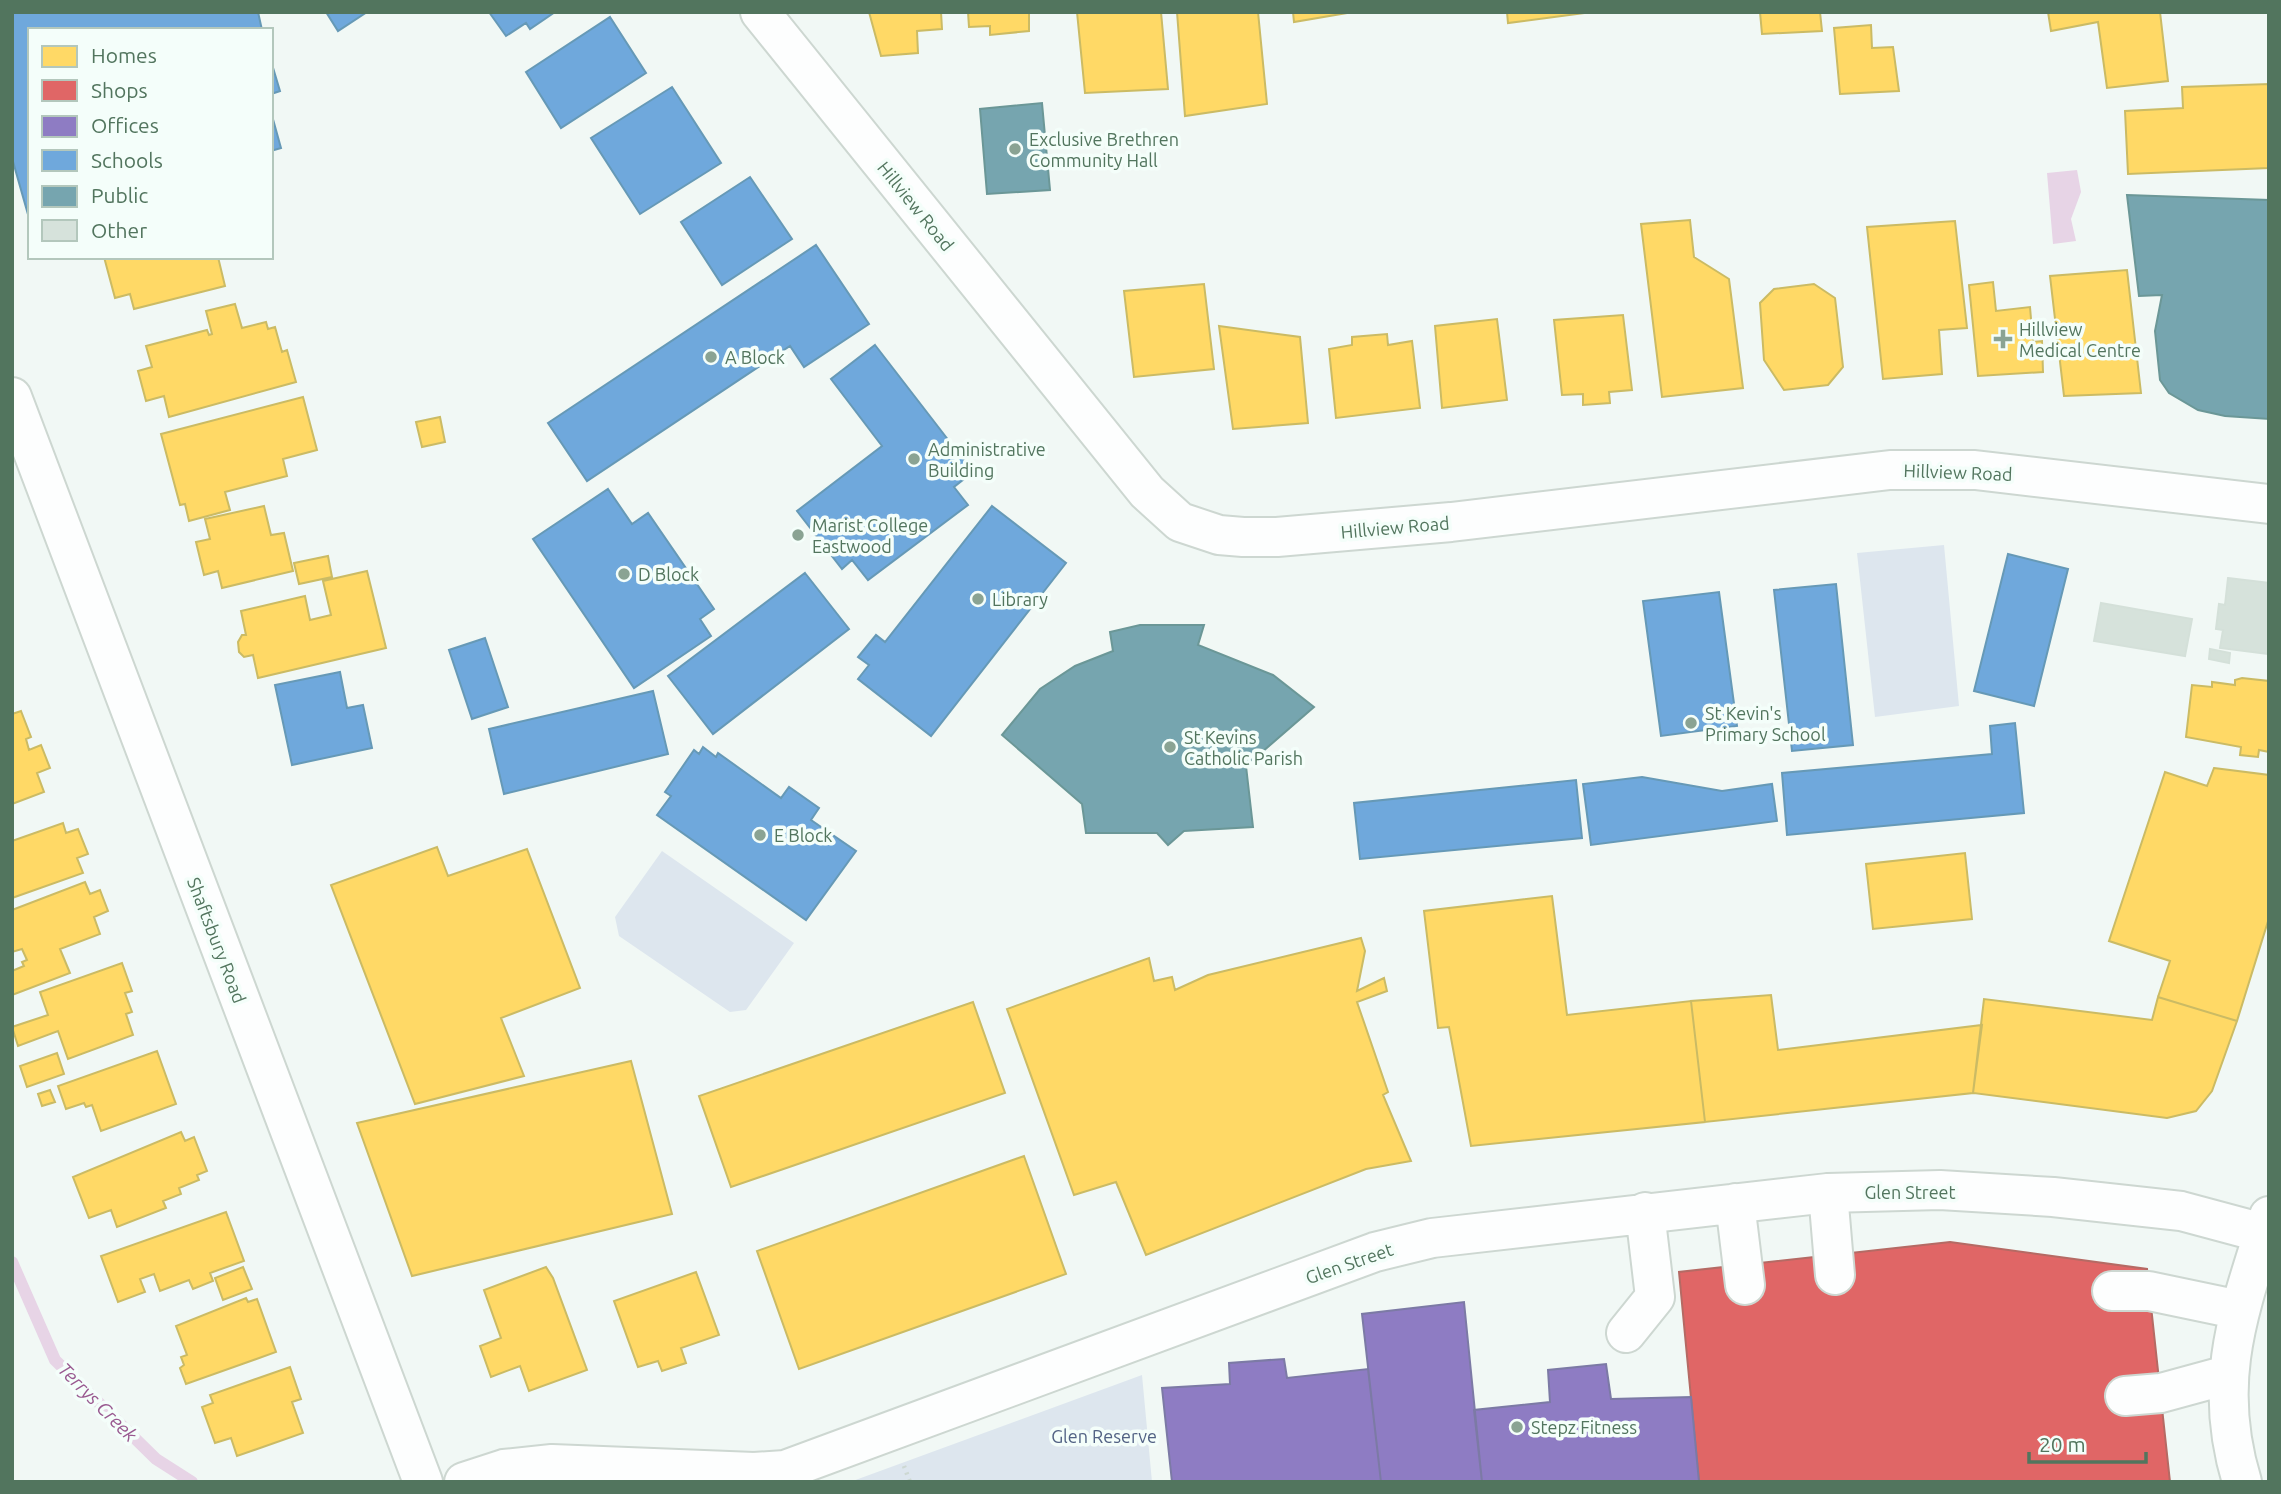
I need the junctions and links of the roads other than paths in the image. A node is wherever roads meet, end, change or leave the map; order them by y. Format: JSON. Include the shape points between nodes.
{"nodes":[{"id":1,"x":760,"y":12,"type":"edge"},
{"id":2,"x":12,"y":397,"type":"edge"},
{"id":3,"x":2269,"y":504,"type":"edge"},
{"id":4,"x":1828,"y":1193,"type":"junction"},
{"id":5,"x":1735,"y":1203,"type":"junction"},
{"id":6,"x":1645,"y":1212,"type":"junction"},
{"id":7,"x":2266,"y":1224,"type":"edge"},
{"id":8,"x":1835,"y":1275,"type":"dead end"},
{"id":9,"x":1745,"y":1285,"type":"dead end"},
{"id":10,"x":2112,"y":1290,"type":"dead end"},
{"id":11,"x":2240,"y":1310,"type":"junction"},
{"id":12,"x":1626,"y":1333,"type":"dead end"},
{"id":13,"x":2227,"y":1375,"type":"junction"},
{"id":14,"x":2125,"y":1396,"type":"dead end"},
{"id":15,"x":423,"y":1482,"type":"edge"},
{"id":16,"x":464,"y":1482,"type":"edge"},
{"id":17,"x":2242,"y":1482,"type":"edge"}],
"edges":[{"from":1,"to":3,"type":"street","name":"Hillview Road","via":[[1147,492],[1195,530],[1219,536],[1277,537],[1451,522],[1890,470],[1975,470]]},
{"from":2,"to":15,"type":"street","name":"Shaftsbury Road"},
{"from":4,"to":5,"type":"street","name":"Glen Street"},
{"from":4,"to":7,"type":"street","name":"Glen Street","via":[[1940,1190],[2053,1197]]},
{"from":4,"to":8,"type":"street"},
{"from":5,"to":6,"type":"street","name":"Glen Street"},
{"from":5,"to":9,"type":"street"},
{"from":6,"to":12,"type":"street","via":[[1655,1297]]},
{"from":6,"to":16,"type":"street","name":"Glen Street","via":[[1432,1238],[1375,1252],[785,1470],[552,1464],[504,1469]]},
{"from":7,"to":11,"type":"street"},
{"from":10,"to":11,"type":"street","via":[[2149,1290]]},
{"from":11,"to":13,"type":"street"},
{"from":13,"to":14,"type":"street","via":[[2161,1393]]},
{"from":13,"to":17,"type":"street","via":[[2231,1441]]}]}
